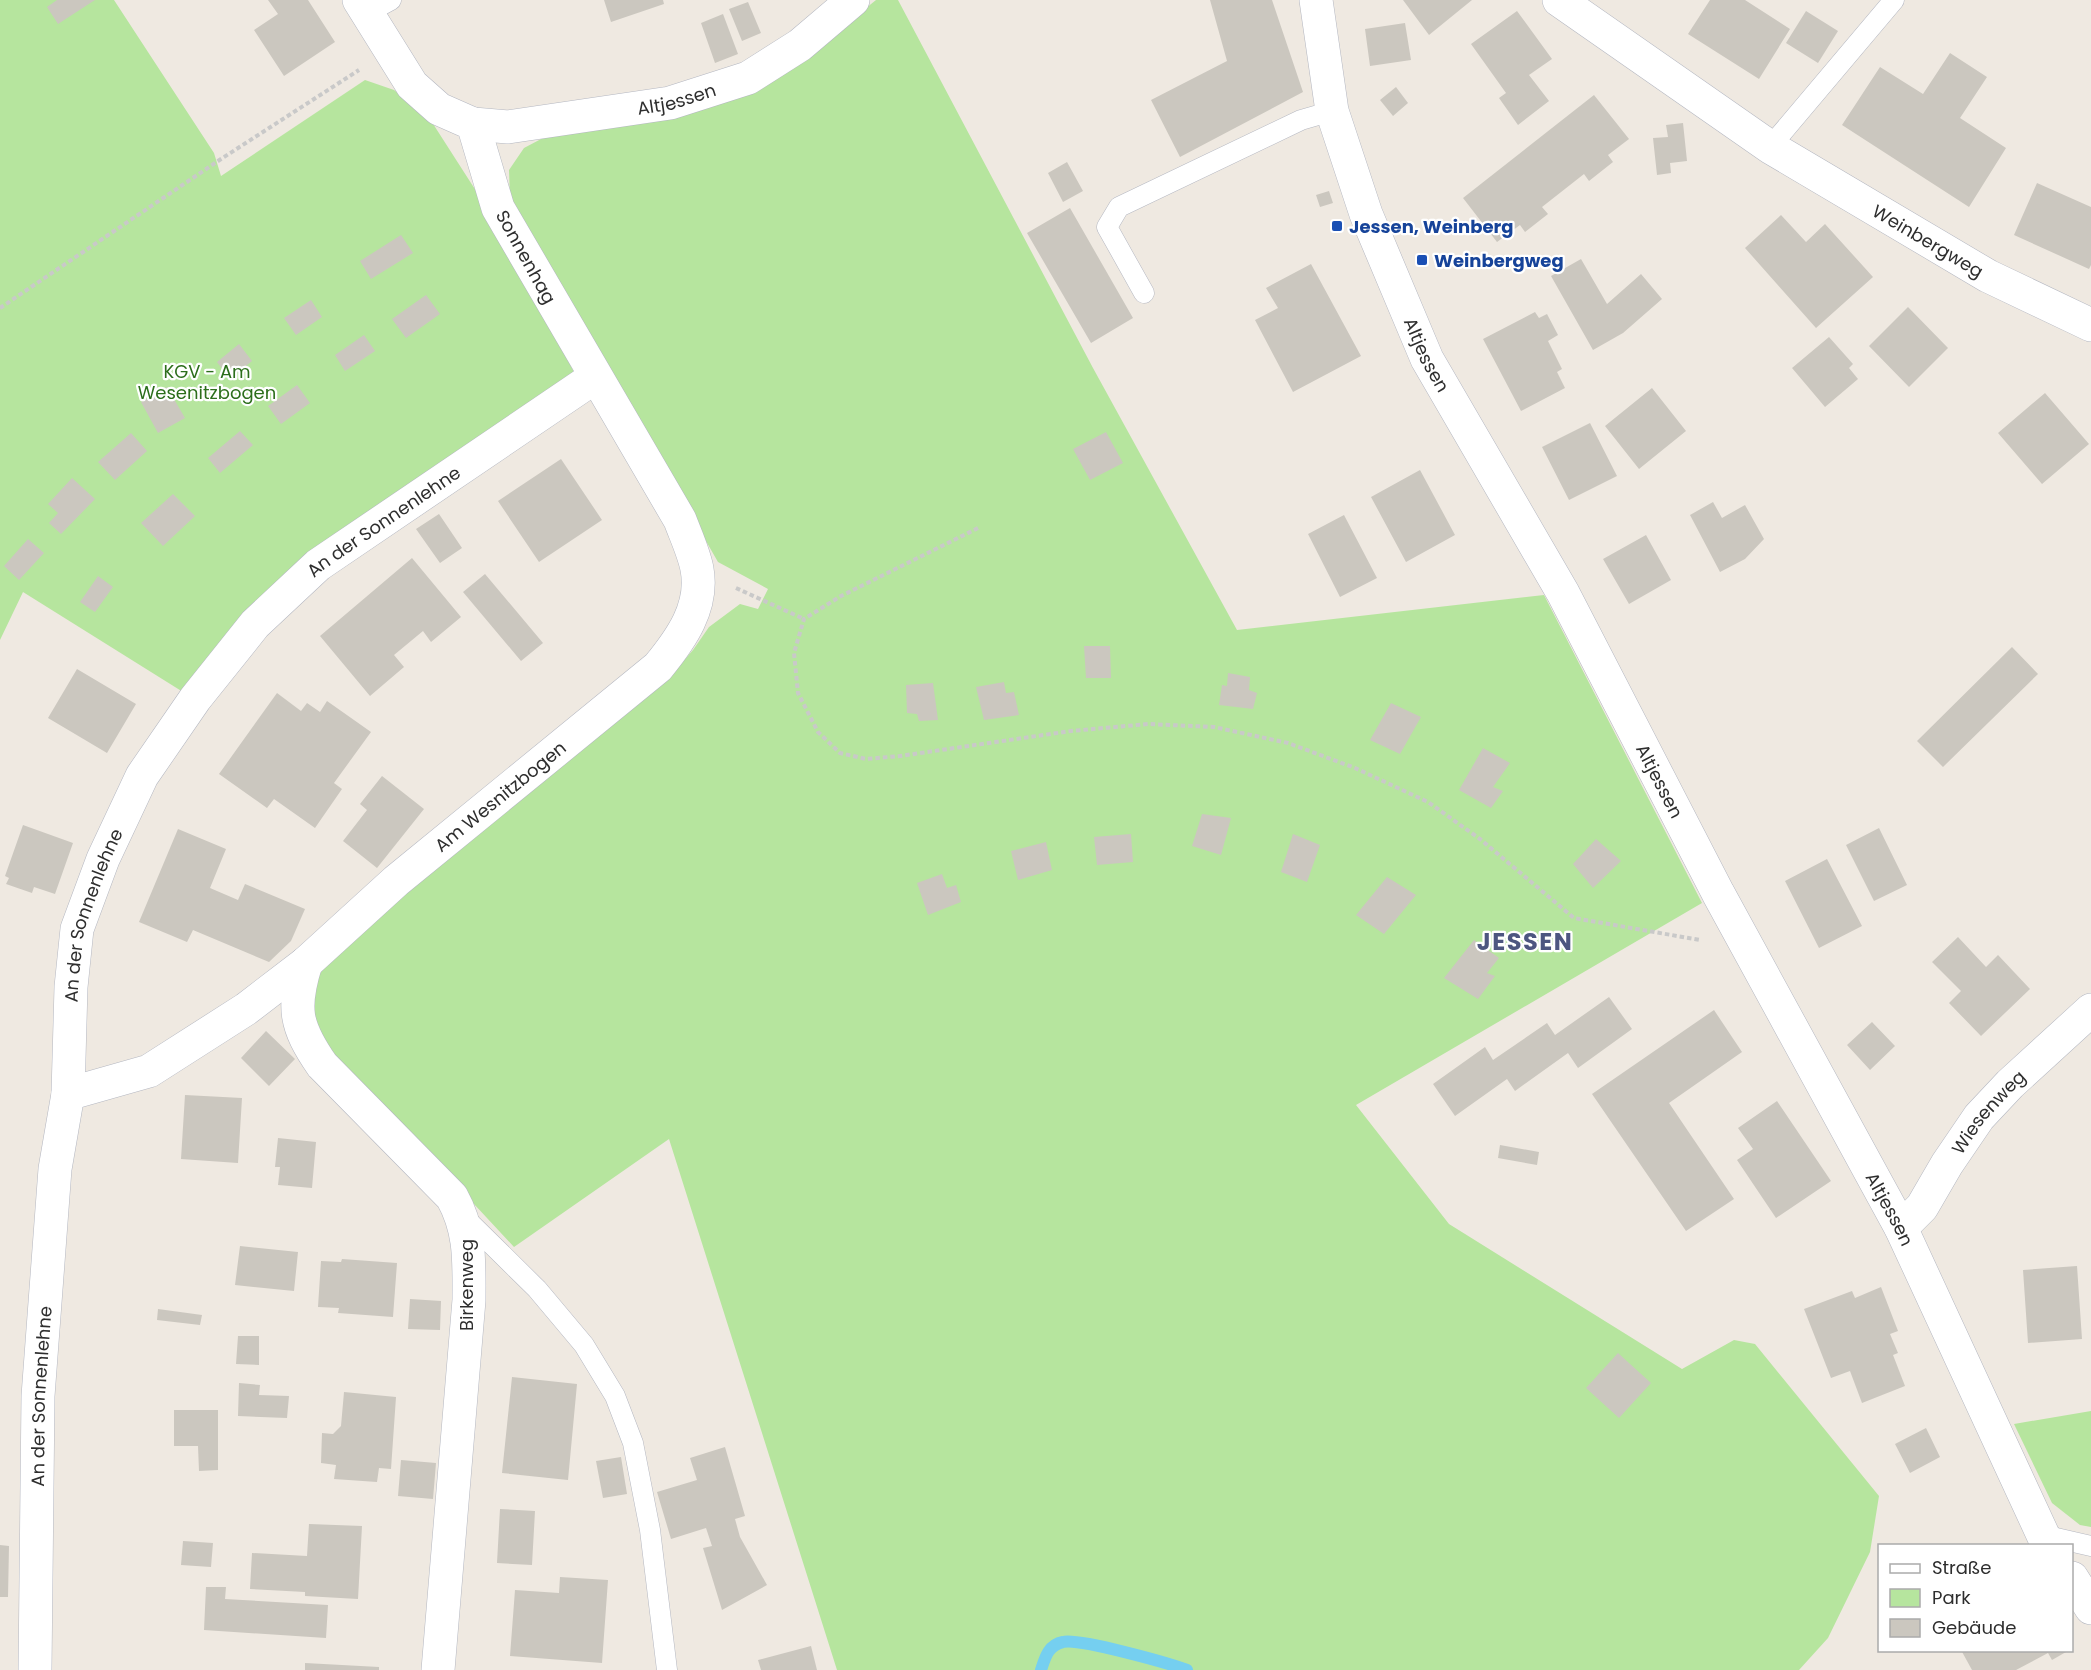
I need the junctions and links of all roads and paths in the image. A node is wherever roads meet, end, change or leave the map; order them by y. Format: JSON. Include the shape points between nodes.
{"nodes":[{"id":1,"x":853,"y":0,"type":"edge"},
{"id":2,"x":1316,"y":0,"type":"edge"},
{"id":3,"x":1559,"y":0,"type":"edge"},
{"id":4,"x":1894,"y":0,"type":"edge"},
{"id":5,"x":372,"y":4,"type":"edge"},
{"id":6,"x":389,"y":49,"type":"junction"},
{"id":7,"x":1332,"y":111,"type":"junction"},
{"id":8,"x":473,"y":124,"type":"junction"},
{"id":9,"x":1770,"y":147,"type":"junction"},
{"id":10,"x":1144,"y":293,"type":"dead end"},
{"id":11,"x":0,"y":308,"type":"edge"},
{"id":12,"x":2091,"y":325,"type":"edge"},
{"id":13,"x":595,"y":377,"type":"junction"},
{"id":14,"x":978,"y":528,"type":"dead end"},
{"id":15,"x":697,"y":570,"type":"junction"},
{"id":16,"x":804,"y":619,"type":"junction"},
{"id":17,"x":1749,"y":949,"type":"junction"},
{"id":18,"x":306,"y":963,"type":"junction"},
{"id":19,"x":2091,"y":1010,"type":"edge"},
{"id":20,"x":68,"y":1094,"type":"junction"},
{"id":21,"x":462,"y":1215,"type":"junction"},
{"id":22,"x":1901,"y":1228,"type":"junction"},
{"id":23,"x":2046,"y":1540,"type":"edge"},
{"id":24,"x":2091,"y":1546,"type":"edge"},
{"id":25,"x":2073,"y":1580,"type":"edge"},
{"id":26,"x":2091,"y":1608,"type":"edge"},
{"id":27,"x":35,"y":1670,"type":"edge"},
{"id":28,"x":438,"y":1670,"type":"edge"},
{"id":29,"x":667,"y":1670,"type":"edge"}],
"edges":[{"from":1,"to":8,"type":"street","name":"Altjessen","via":[[800,45],[748,78],[681,100],[537,124]]},
{"from":2,"to":7,"type":"street","name":"Altjessen"},
{"from":3,"to":9,"type":"street","name":"Weinbergweg"},
{"from":4,"to":9,"type":"lane"},
{"from":5,"to":6,"type":"street"},
{"from":6,"to":8,"type":"street","via":[[412,85],[439,110]]},
{"from":6,"to":11,"type":"path"},
{"from":7,"to":10,"type":"lane","via":[[1301,120],[1119,207],[1107,227]]},
{"from":7,"to":17,"type":"street","name":"Altjessen","via":[[1366,214],[1427,359],[1563,593]]},
{"from":8,"to":13,"type":"street","name":"Sonnenhag","via":[[498,208]]},
{"from":9,"to":12,"type":"street","name":"Weinbergweg","via":[[1988,276]]},
{"from":13,"to":15,"type":"street","name":"Am Wesnitzbogen","via":[[680,520]]},
{"from":13,"to":20,"type":"street","name":"An der Sonnenlehne","via":[[318,565],[255,624],[195,699],[142,776],[103,859],[77,929]]},
{"from":14,"to":16,"type":"path","via":[[841,596]]},
{"from":15,"to":16,"type":"path"},
{"from":15,"to":18,"type":"street","name":"Am Wesnitzbogen","via":[[697,604],[678,643],[658,667],[396,880]]},
{"from":16,"to":17,"type":"path","via":[[794,652],[798,693],[818,732],[840,753],[866,759],[1071,731],[1148,724],[1214,727],[1288,743],[1428,802],[1480,839],[1574,918]]},
{"from":17,"to":22,"type":"street","name":"Altjessen"},
{"from":18,"to":20,"type":"street","name":"Am Wesnitzbogen","via":[[246,1009],[149,1071]]},
{"from":18,"to":21,"type":"street","name":"Birkenweg","via":[[298,987],[297,1014],[306,1042],[322,1065],[452,1197]]},
{"from":19,"to":22,"type":"street","name":"Wiesenweg","via":[[1979,1117],[1922,1207]]},
{"from":20,"to":27,"type":"street","name":"An der Sonnenlehne","via":[[55,1169],[38,1396]]},
{"from":21,"to":28,"type":"street","name":"Birkenweg","via":[[469,1263],[469,1300]]},
{"from":21,"to":29,"type":"lane","via":[[537,1289],[584,1345],[615,1396],[633,1443],[650,1530]]},
{"from":22,"to":23,"type":"street","name":"Altjessen"},
{"from":23,"to":24,"type":"lane"},
{"from":25,"to":26,"type":"street"}]}
